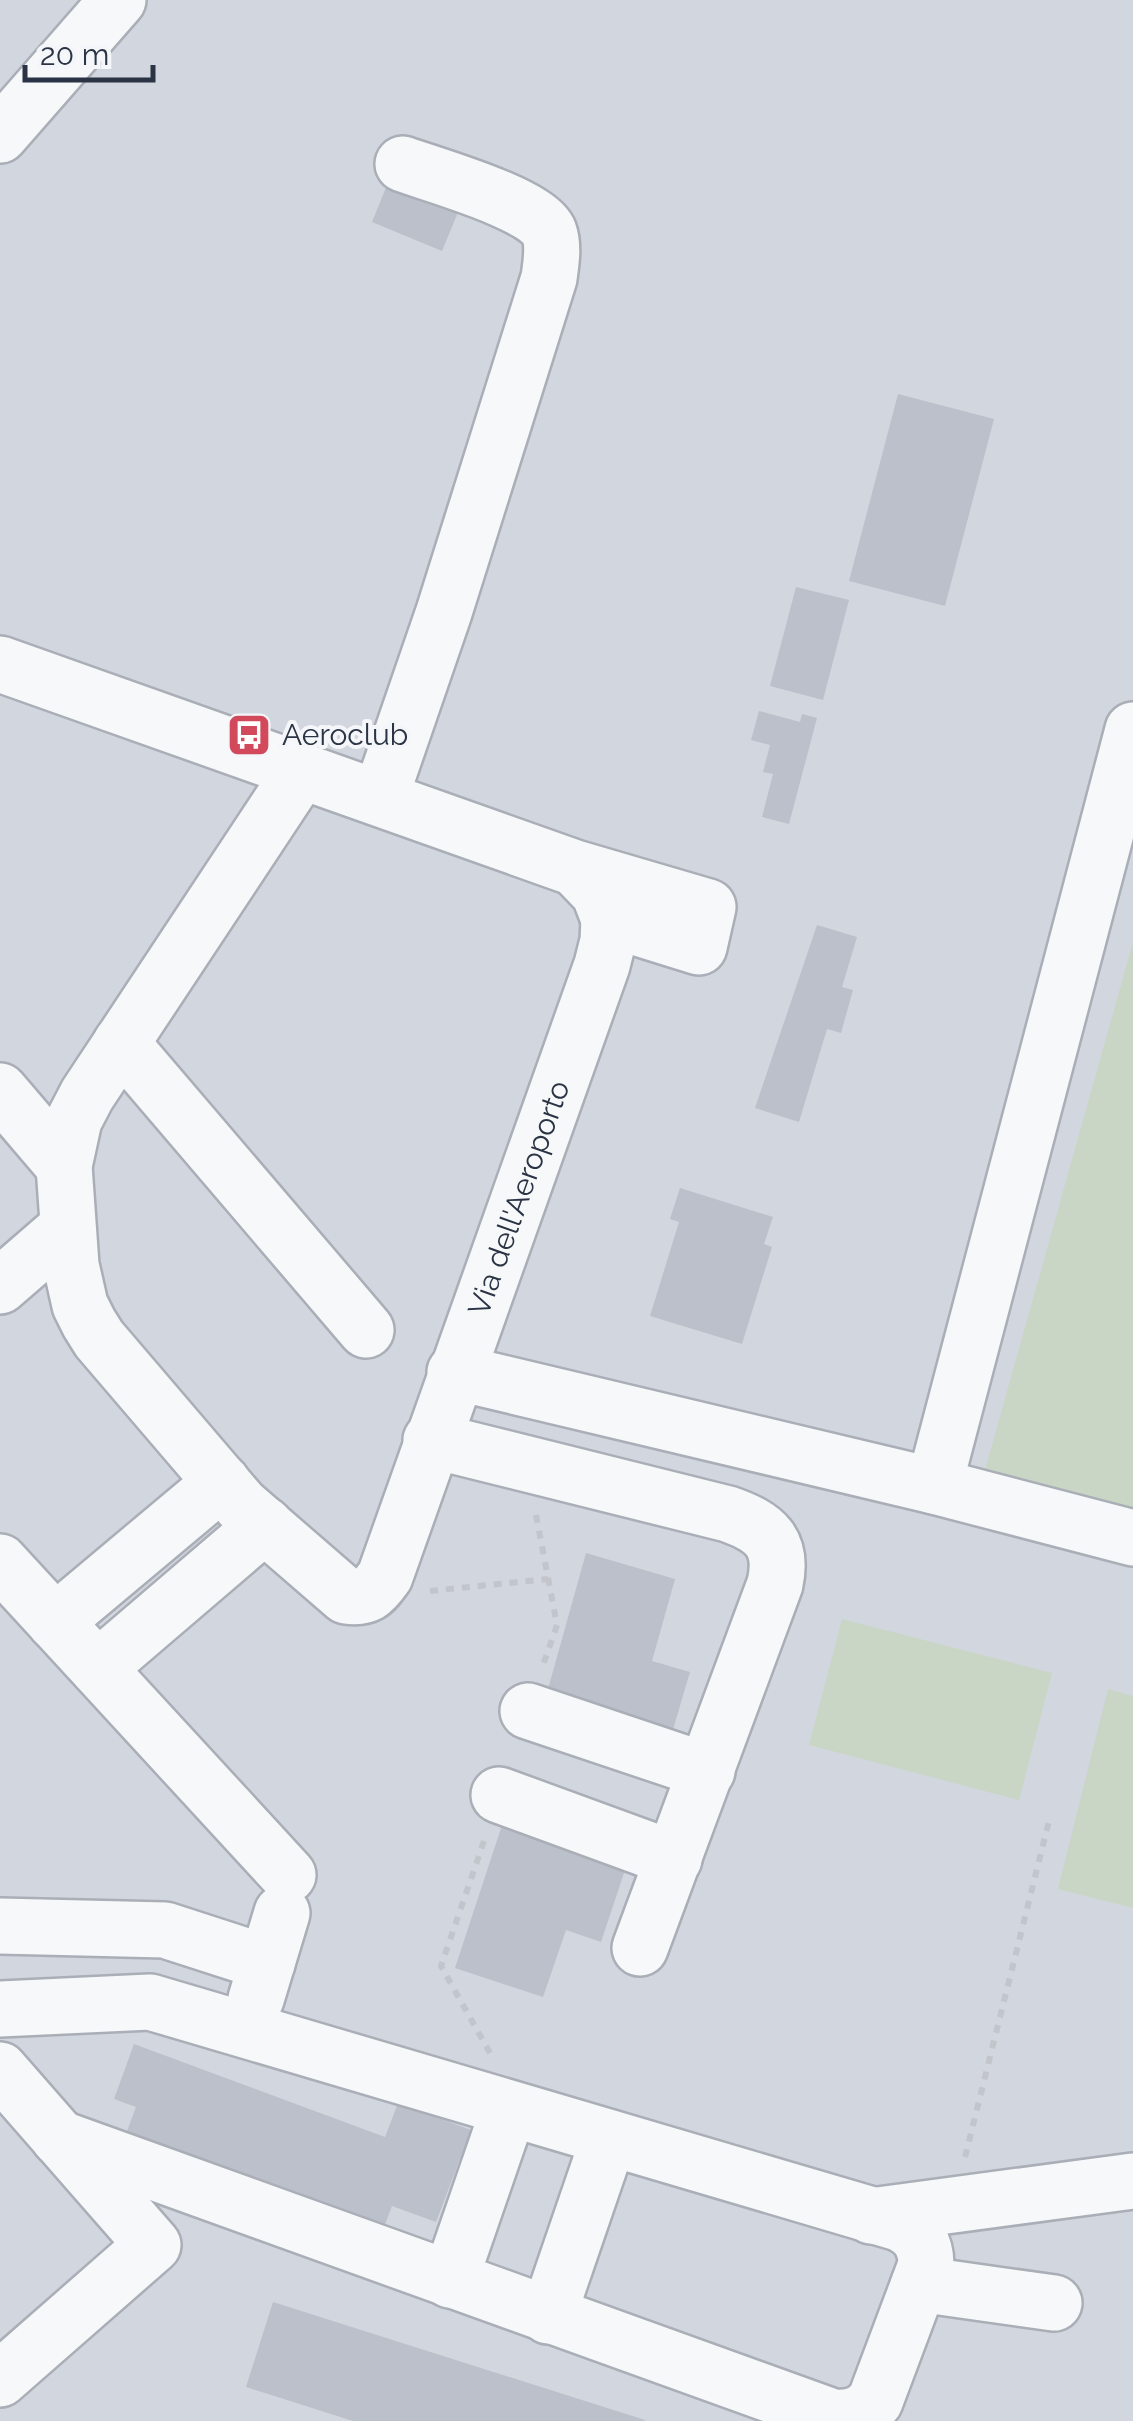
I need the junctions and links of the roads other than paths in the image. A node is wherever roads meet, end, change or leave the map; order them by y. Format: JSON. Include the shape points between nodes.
{"nodes":[{"id":1,"x":118,"y":0,"type":"edge"},
{"id":2,"x":0,"y":134,"type":"edge"},
{"id":3,"x":403,"y":164,"type":"dead end"},
{"id":4,"x":0,"y":664,"type":"edge"},
{"id":5,"x":1133,"y":730,"type":"edge"},
{"id":6,"x":302,"y":770,"type":"junction"},
{"id":7,"x":380,"y":798,"type":"junction"},
{"id":8,"x":576,"y":868,"type":"junction"},
{"id":9,"x":609,"y":919,"type":"junction"},
{"id":10,"x":121,"y":1043,"type":"junction"},
{"id":11,"x":0,"y":1091,"type":"edge"},
{"id":12,"x":64,"y":1166,"type":"junction"},
{"id":13,"x":67,"y":1228,"type":"junction"},
{"id":14,"x":0,"y":1286,"type":"edge"},
{"id":15,"x":366,"y":1330,"type":"dead end"},
{"id":16,"x":455,"y":1372,"type":"junction"},
{"id":17,"x":425,"y":1457,"type":"junction"},
{"id":18,"x":222,"y":1482,"type":"junction"},
{"id":19,"x":934,"y":1486,"type":"junction"},
{"id":20,"x":266,"y":1525,"type":"junction"},
{"id":21,"x":1133,"y":1538,"type":"edge"},
{"id":22,"x":0,"y":1562,"type":"edge"},
{"id":23,"x":55,"y":1622,"type":"junction"},
{"id":24,"x":98,"y":1668,"type":"junction"},
{"id":25,"x":528,"y":1710,"type":"dead end"},
{"id":26,"x":707,"y":1770,"type":"junction"},
{"id":27,"x":499,"y":1795,"type":"dead end"},
{"id":28,"x":674,"y":1858,"type":"junction"},
{"id":29,"x":279,"y":1917,"type":"junction"},
{"id":30,"x":0,"y":1926,"type":"edge"},
{"id":31,"x":640,"y":1948,"type":"dead end"},
{"id":32,"x":0,"y":2009,"type":"edge"},
{"id":33,"x":247,"y":2031,"type":"junction"},
{"id":34,"x":0,"y":2070,"type":"edge"},
{"id":35,"x":509,"y":2108,"type":"junction"},
{"id":36,"x":59,"y":2138,"type":"junction"},
{"id":37,"x":609,"y":2138,"type":"junction"},
{"id":38,"x":1133,"y":2180,"type":"edge"},
{"id":39,"x":871,"y":2216,"type":"junction"},
{"id":40,"x":450,"y":2280,"type":"junction"},
{"id":41,"x":919,"y":2284,"type":"junction"},
{"id":42,"x":1054,"y":2303,"type":"dead end"},
{"id":43,"x":548,"y":2316,"type":"junction"},
{"id":44,"x":1,"y":2377,"type":"edge"},
{"id":45,"x":863,"y":2418,"type":"edge"}],
"edges":[{"from":1,"to":2,"type":"street"},
{"from":3,"to":7,"type":"street","via":[[529,210],[550,232],[552,256]]},
{"from":4,"to":6,"type":"street"},
{"from":5,"to":19,"type":"street"},
{"from":6,"to":7,"type":"street"},
{"from":6,"to":10,"type":"street"},
{"from":7,"to":8,"type":"street"},
{"from":8,"to":9,"type":"street","via":[[599,893]]},
{"from":8,"to":9,"type":"street","via":[[708,907],[699,947]]},
{"from":9,"to":16,"type":"street","name":"Via dell'Aeroporto","via":[[602,965]]},
{"from":10,"to":12,"type":"street","via":[[74,1120]]},
{"from":10,"to":15,"type":"street"},
{"from":11,"to":12,"type":"street"},
{"from":12,"to":13,"type":"street"},
{"from":13,"to":14,"type":"street"},
{"from":13,"to":18,"type":"street","via":[[80,1305],[99,1339]]},
{"from":16,"to":17,"type":"street","name":"Via dell'Aeroporto"},
{"from":16,"to":19,"type":"street"},
{"from":17,"to":20,"type":"street","name":"Via dell'Aeroporto","via":[[373,1593],[346,1596]]},
{"from":17,"to":26,"type":"street","via":[[728,1514],[768,1535],[779,1567],[776,1584]]},
{"from":18,"to":20,"type":"street"},
{"from":18,"to":23,"type":"street"},
{"from":19,"to":21,"type":"street"},
{"from":20,"to":24,"type":"street"},
{"from":22,"to":23,"type":"street"},
{"from":23,"to":24,"type":"street"},
{"from":24,"to":29,"type":"street"},
{"from":25,"to":26,"type":"street"},
{"from":26,"to":28,"type":"street"},
{"from":27,"to":28,"type":"street"},
{"from":28,"to":31,"type":"street"},
{"from":29,"to":30,"type":"street","via":[[165,1930]]},
{"from":29,"to":33,"type":"street"},
{"from":32,"to":33,"type":"street","via":[[150,2002]]},
{"from":33,"to":35,"type":"street"},
{"from":34,"to":36,"type":"street"},
{"from":35,"to":37,"type":"street"},
{"from":35,"to":40,"type":"street"},
{"from":36,"to":40,"type":"street"},
{"from":36,"to":44,"type":"street","via":[[152,2245]]},
{"from":37,"to":39,"type":"street"},
{"from":37,"to":43,"type":"street"},
{"from":38,"to":39,"type":"street"},
{"from":39,"to":41,"type":"street","via":[[912,2229],[921,2240],[926,2265]]},
{"from":40,"to":43,"type":"street"},
{"from":41,"to":42,"type":"street"},
{"from":41,"to":45,"type":"street"},
{"from":43,"to":45,"type":"street","via":[[808,2410]]}]}
